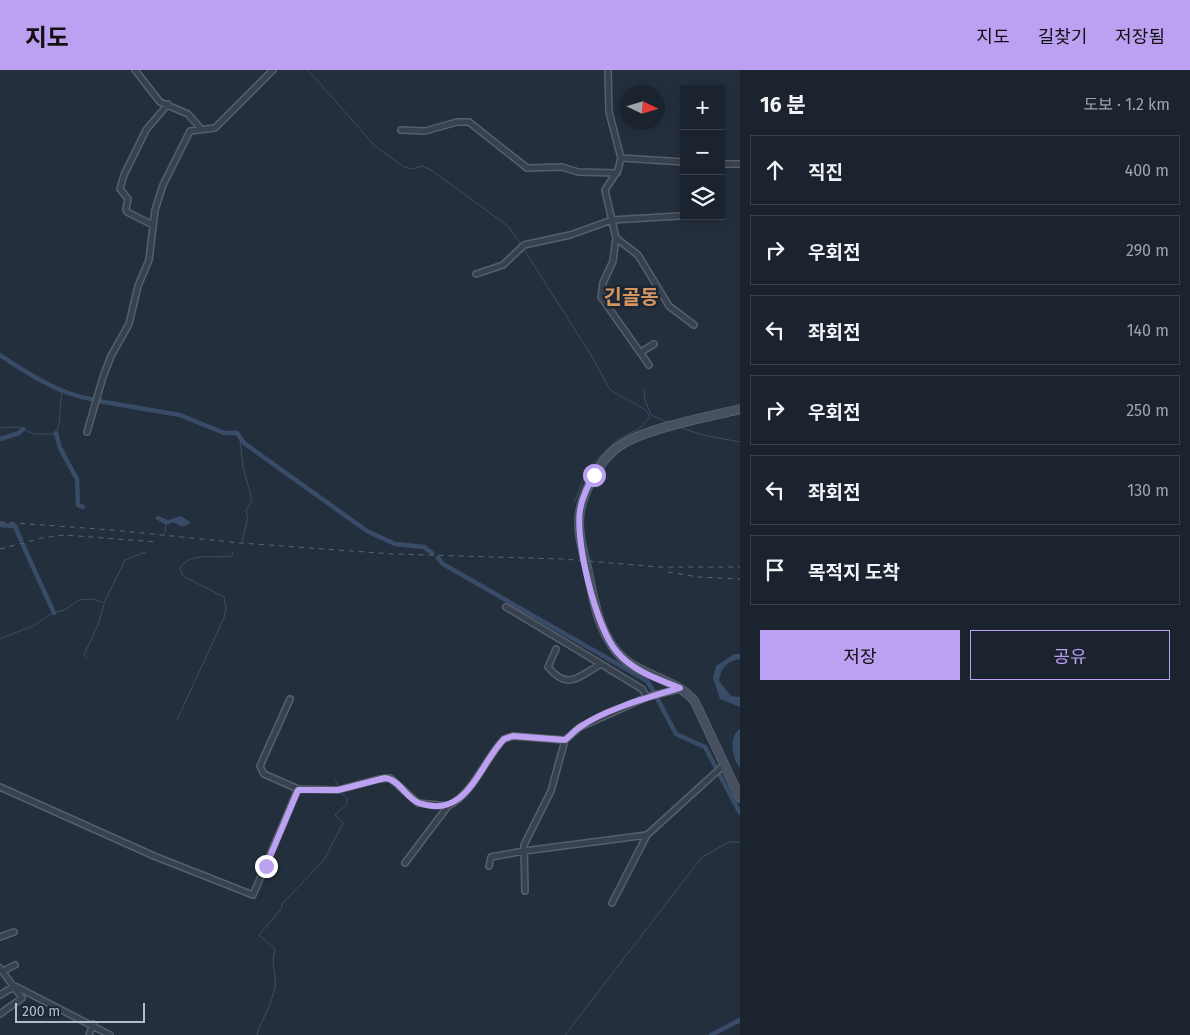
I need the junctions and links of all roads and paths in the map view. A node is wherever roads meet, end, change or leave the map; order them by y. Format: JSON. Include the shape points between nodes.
{"nodes":[{"id":1,"x":135,"y":70,"type":"edge"},
{"id":2,"x":273,"y":70,"type":"edge"},
{"id":3,"x":608,"y":70,"type":"edge"},
{"id":4,"x":168,"y":104,"type":"junction"},
{"id":5,"x":201,"y":129,"type":"junction"},
{"id":6,"x":401,"y":130,"type":"dead end"},
{"id":7,"x":621,"y":158,"type":"junction"},
{"id":8,"x":680,"y":162,"type":"edge"},
{"id":9,"x":725,"y":164,"type":"edge"},
{"id":10,"x":740,"y":164,"type":"edge"},
{"id":11,"x":616,"y":173,"type":"junction"},
{"id":12,"x":679,"y":216,"type":"dead end"},
{"id":13,"x":612,"y":220,"type":"junction"},
{"id":14,"x":153,"y":225,"type":"junction"},
{"id":15,"x":616,"y":238,"type":"junction"},
{"id":16,"x":476,"y":274,"type":"dead end"},
{"id":17,"x":694,"y":325,"type":"dead end"},
{"id":18,"x":654,"y":344,"type":"dead end"},
{"id":19,"x":641,"y":352,"type":"junction"},
{"id":20,"x":649,"y":365,"type":"dead end"},
{"id":21,"x":740,"y":408,"type":"edge"},
{"id":22,"x":87,"y":432,"type":"dead end"},
{"id":23,"x":506,"y":607,"type":"dead end"},
{"id":24,"x":556,"y":649,"type":"dead end"},
{"id":25,"x":601,"y":664,"type":"junction"},
{"id":26,"x":680,"y":688,"type":"junction"},
{"id":27,"x":646,"y":697,"type":"junction"},
{"id":28,"x":290,"y":699,"type":"dead end"},
{"id":29,"x":565,"y":740,"type":"junction"},
{"id":30,"x":724,"y":765,"type":"junction"},
{"id":31,"x":0,"y":787,"type":"edge"},
{"id":32,"x":298,"y":790,"type":"junction"},
{"id":33,"x":740,"y":798,"type":"edge"},
{"id":34,"x":448,"y":806,"type":"junction"},
{"id":35,"x":647,"y":835,"type":"junction"},
{"id":36,"x":524,"y":851,"type":"junction"},
{"id":37,"x":405,"y":863,"type":"dead end"},
{"id":38,"x":490,"y":866,"type":"dead end"},
{"id":39,"x":525,"y":891,"type":"dead end"},
{"id":40,"x":612,"y":904,"type":"dead end"},
{"id":41,"x":14,"y":932,"type":"dead end"},
{"id":42,"x":0,"y":937,"type":"edge"},
{"id":43,"x":15,"y":965,"type":"dead end"},
{"id":44,"x":1,"y":970,"type":"edge"},
{"id":45,"x":15,"y":986,"type":"junction"},
{"id":46,"x":0,"y":995,"type":"edge"},
{"id":47,"x":0,"y":1014,"type":"edge"},
{"id":48,"x":93,"y":1024,"type":"junction"},
{"id":49,"x":89,"y":1035,"type":"edge"},
{"id":50,"x":110,"y":1035,"type":"edge"}],
"edges":[{"from":1,"to":4,"type":"street","via":[[160,102]]},
{"from":2,"to":5,"type":"street","via":[[215,128]]},
{"from":3,"to":7,"type":"street","via":[[609,112]]},
{"from":4,"to":5,"type":"street","via":[[188,114]]},
{"from":4,"to":14,"type":"street","via":[[146,130],[120,189],[128,199],[127,212]]},
{"from":5,"to":14,"type":"street","via":[[190,131],[169,170]]},
{"from":6,"to":11,"type":"street","via":[[425,131],[469,122],[527,168],[562,167],[578,172]]},
{"from":7,"to":8,"type":"street"},
{"from":7,"to":11,"type":"street"},
{"from":9,"to":10,"type":"street"},
{"from":11,"to":13,"type":"street","via":[[605,190]]},
{"from":12,"to":13,"type":"street"},
{"from":13,"to":15,"type":"street"},
{"from":13,"to":16,"type":"street","via":[[570,235],[524,245],[503,265]]},
{"from":14,"to":22,"type":"street","via":[[149,260],[138,286],[129,324],[105,370]]},
{"from":15,"to":17,"type":"street","via":[[638,254],[669,306]]},
{"from":15,"to":19,"type":"street","via":[[613,260],[601,297]]},
{"from":18,"to":19,"type":"street"},
{"from":19,"to":20,"type":"street"},
{"from":21,"to":26,"type":"main road","via":[[650,432],[621,445],[594,475],[580,509],[580,534],[593,599],[608,640],[632,666]]},
{"from":23,"to":25,"type":"street"},
{"from":24,"to":25,"type":"street","via":[[548,667],[564,682],[570,682]]},
{"from":25,"to":27,"type":"street","via":[[642,689]]},
{"from":26,"to":27,"type":"street"},
{"from":26,"to":30,"type":"main road","via":[[695,702]]},
{"from":27,"to":29,"type":"street","via":[[580,727]]},
{"from":28,"to":32,"type":"street","via":[[260,770]]},
{"from":29,"to":34,"type":"street","via":[[513,736],[504,739],[470,787],[457,802]]},
{"from":29,"to":36,"type":"street","via":[[552,791],[529,834]]},
{"from":30,"to":33,"type":"main road"},
{"from":30,"to":35,"type":"street"},
{"from":31,"to":32,"type":"street","via":[[154,856],[253,895]]},
{"from":32,"to":34,"type":"street","via":[[338,790],[385,778],[398,784],[418,802]]},
{"from":34,"to":37,"type":"street"},
{"from":35,"to":36,"type":"street"},
{"from":35,"to":40,"type":"street"},
{"from":36,"to":38,"type":"street","via":[[491,857]]},
{"from":36,"to":39,"type":"street"},
{"from":41,"to":42,"type":"street"},
{"from":43,"to":44,"type":"street"},
{"from":44,"to":45,"type":"street"},
{"from":45,"to":46,"type":"street"},
{"from":45,"to":47,"type":"street","via":[[22,998]]},
{"from":45,"to":48,"type":"street"},
{"from":48,"to":49,"type":"street"},
{"from":48,"to":50,"type":"street"}]}
